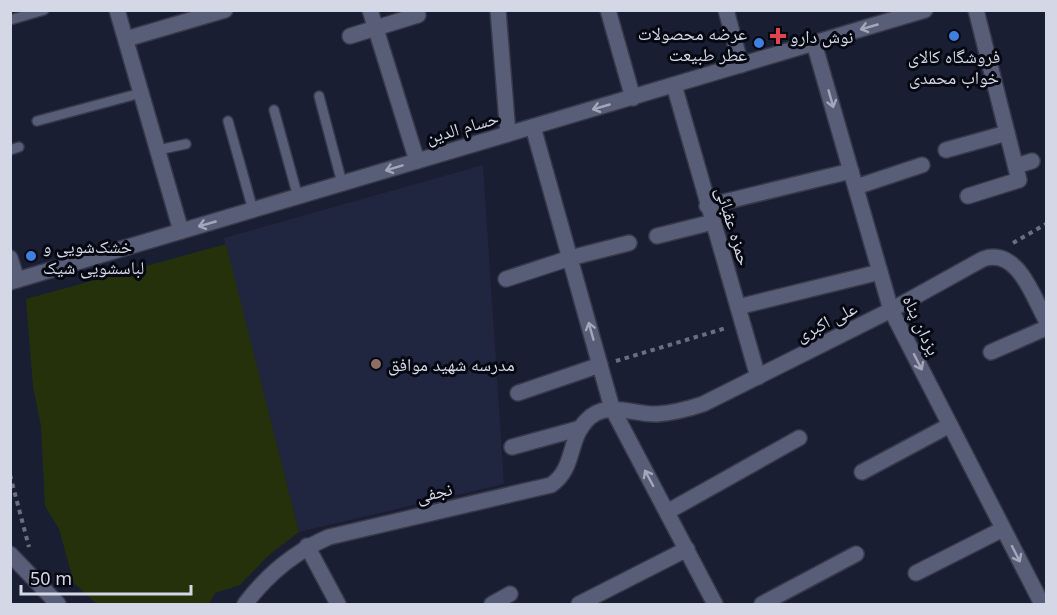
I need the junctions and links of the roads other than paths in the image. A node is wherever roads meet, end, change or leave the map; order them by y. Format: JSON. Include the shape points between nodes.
{"nodes":[{"id":1,"x":44,"y":10,"type":"edge"},
{"id":2,"x":117,"y":10,"type":"edge"},
{"id":3,"x":225,"y":10,"type":"edge"},
{"id":4,"x":370,"y":10,"type":"edge"},
{"id":5,"x":498,"y":10,"type":"edge"},
{"id":6,"x":609,"y":10,"type":"edge"},
{"id":7,"x":726,"y":10,"type":"edge"},
{"id":8,"x":925,"y":10,"type":"edge"},
{"id":9,"x":976,"y":10,"type":"edge"},
{"id":10,"x":418,"y":15,"type":"dead end"},
{"id":11,"x":10,"y":20,"type":"edge"},
{"id":12,"x":376,"y":28,"type":"junction"},
{"id":13,"x":350,"y":36,"type":"dead end"},
{"id":14,"x":126,"y":39,"type":"junction"},
{"id":15,"x":814,"y":43,"type":"junction"},
{"id":16,"x":741,"y":65,"type":"junction"},
{"id":17,"x":674,"y":85,"type":"junction"},
{"id":18,"x":141,"y":93,"type":"junction"},
{"id":19,"x":319,"y":96,"type":"dead end"},
{"id":20,"x":633,"y":98,"type":"junction"},
{"id":21,"x":274,"y":110,"type":"dead end"},
{"id":22,"x":37,"y":121,"type":"dead end"},
{"id":23,"x":228,"y":121,"type":"dead end"},
{"id":24,"x":533,"y":127,"type":"junction"},
{"id":25,"x":1007,"y":133,"type":"junction"},
{"id":26,"x":508,"y":134,"type":"junction"},
{"id":27,"x":186,"y":144,"type":"dead end"},
{"id":28,"x":158,"y":150,"type":"junction"},
{"id":29,"x":946,"y":150,"type":"dead end"},
{"id":30,"x":417,"y":161,"type":"junction"},
{"id":31,"x":1032,"y":161,"type":"dead end"},
{"id":32,"x":922,"y":165,"type":"dead end"},
{"id":33,"x":1016,"y":166,"type":"junction"},
{"id":34,"x":851,"y":171,"type":"junction"},
{"id":35,"x":342,"y":183,"type":"junction"},
{"id":36,"x":856,"y":187,"type":"junction"},
{"id":37,"x":298,"y":196,"type":"junction"},
{"id":38,"x":968,"y":196,"type":"dead end"},
{"id":39,"x":707,"y":206,"type":"junction"},
{"id":40,"x":253,"y":210,"type":"junction"},
{"id":41,"x":713,"y":222,"type":"junction"},
{"id":42,"x":181,"y":231,"type":"junction"},
{"id":43,"x":657,"y":236,"type":"dead end"},
{"id":44,"x":629,"y":243,"type":"dead end"},
{"id":45,"x":10,"y":258,"type":"edge"},
{"id":46,"x":570,"y":258,"type":"junction"},
{"id":47,"x":880,"y":272,"type":"junction"},
{"id":48,"x":506,"y":279,"type":"dead end"},
{"id":49,"x":14,"y":281,"type":"edge"},
{"id":50,"x":738,"y":307,"type":"junction"},
{"id":51,"x":891,"y":310,"type":"junction"},
{"id":52,"x":1047,"y":320,"type":"edge"},
{"id":53,"x":1047,"y":328,"type":"edge"},
{"id":54,"x":991,"y":352,"type":"dead end"},
{"id":55,"x":600,"y":365,"type":"junction"},
{"id":56,"x":758,"y":377,"type":"junction"},
{"id":57,"x":518,"y":393,"type":"dead end"},
{"id":58,"x":612,"y":408,"type":"junction"},
{"id":59,"x":950,"y":425,"type":"junction"},
{"id":60,"x":580,"y":428,"type":"junction"},
{"id":61,"x":799,"y":438,"type":"dead end"},
{"id":62,"x":512,"y":447,"type":"dead end"},
{"id":63,"x":862,"y":472,"type":"dead end"},
{"id":64,"x":667,"y":512,"type":"junction"},
{"id":65,"x":1004,"y":529,"type":"junction"},
{"id":66,"x":307,"y":546,"type":"junction"},
{"id":67,"x":687,"y":549,"type":"junction"},
{"id":68,"x":10,"y":554,"type":"edge"},
{"id":69,"x":856,"y":554,"type":"dead end"},
{"id":70,"x":916,"y":573,"type":"dead end"},
{"id":71,"x":510,"y":594,"type":"dead end"},
{"id":72,"x":58,"y":604,"type":"edge"},
{"id":73,"x":245,"y":604,"type":"edge"},
{"id":74,"x":338,"y":604,"type":"edge"},
{"id":75,"x":492,"y":604,"type":"edge"},
{"id":76,"x":579,"y":604,"type":"edge"},
{"id":77,"x":716,"y":604,"type":"edge"},
{"id":78,"x":762,"y":604,"type":"edge"},
{"id":79,"x":1042,"y":604,"type":"edge"}],
"edges":[{"from":1,"to":11,"type":"lane"},
{"from":2,"to":14,"type":"street"},
{"from":3,"to":14,"type":"street"},
{"from":4,"to":12,"type":"street"},
{"from":5,"to":26,"type":"street"},
{"from":6,"to":20,"type":"street"},
{"from":7,"to":16,"type":"street"},
{"from":8,"to":15,"type":"street","name":"حسام الدین","one_way":true},
{"from":9,"to":25,"type":"street"},
{"from":10,"to":12,"type":"street"},
{"from":12,"to":13,"type":"street"},
{"from":12,"to":30,"type":"street"},
{"from":14,"to":18,"type":"street"},
{"from":15,"to":16,"type":"street","name":"حسام الدین"},
{"from":15,"to":34,"type":"street","name":"یزدان پناه","one_way":true},
{"from":16,"to":17,"type":"street","name":"حسام الدین"},
{"from":17,"to":20,"type":"street","name":"حسام الدین"},
{"from":17,"to":39,"type":"street","name":"حمزه عقبائی"},
{"from":18,"to":22,"type":"lane"},
{"from":18,"to":28,"type":"street"},
{"from":19,"to":35,"type":"lane"},
{"from":20,"to":24,"type":"street","name":"حسام الدین","one_way":true},
{"from":21,"to":37,"type":"lane"},
{"from":23,"to":40,"type":"lane"},
{"from":24,"to":26,"type":"street","name":"حسام الدین"},
{"from":24,"to":46,"type":"street"},
{"from":25,"to":29,"type":"street"},
{"from":25,"to":33,"type":"street"},
{"from":26,"to":30,"type":"street","name":"حسام الدین"},
{"from":27,"to":28,"type":"lane"},
{"from":28,"to":42,"type":"street"},
{"from":30,"to":35,"type":"street","name":"حسام الدین","one_way":true},
{"from":31,"to":33,"type":"street"},
{"from":32,"to":36,"type":"street"},
{"from":33,"to":38,"type":"street","via":[[1019,180]]},
{"from":34,"to":36,"type":"street","name":"یزدان پناه"},
{"from":34,"to":39,"type":"street"},
{"from":35,"to":37,"type":"street","name":"حسام الدین"},
{"from":36,"to":47,"type":"street","name":"یزدان پناه"},
{"from":37,"to":40,"type":"street","name":"حسام الدین"},
{"from":39,"to":41,"type":"street","name":"حمزه عقبائی"},
{"from":40,"to":42,"type":"street","name":"حسام الدین","one_way":true},
{"from":41,"to":43,"type":"street"},
{"from":41,"to":50,"type":"street","name":"حمزه عقبائی"},
{"from":42,"to":49,"type":"street","name":"حسام الدین"},
{"from":44,"to":46,"type":"street"},
{"from":45,"to":49,"type":"street"},
{"from":46,"to":48,"type":"street"},
{"from":55,"to":46,"type":"street","one_way":true},
{"from":47,"to":50,"type":"street"},
{"from":47,"to":51,"type":"street","name":"یزدان پناه"},
{"from":50,"to":56,"type":"street","name":"حمزه عقبائی"},
{"from":51,"to":52,"type":"street","name":"علی اکبری","via":[[989,257],[1000,257],[1012,262]]},
{"from":51,"to":56,"type":"street","name":"علی اکبری"},
{"from":51,"to":59,"type":"street","name":"یزدان پناه","one_way":true},
{"from":53,"to":54,"type":"street"},
{"from":55,"to":57,"type":"street"},
{"from":55,"to":58,"type":"street"},
{"from":56,"to":58,"type":"street","name":"علی اکبری","via":[[725,395],[680,411],[641,414]]},
{"from":58,"to":60,"type":"street","via":[[597,412]]},
{"from":64,"to":58,"type":"street","one_way":true},
{"from":59,"to":63,"type":"street"},
{"from":59,"to":65,"type":"street","name":"یزدان پناه"},
{"from":60,"to":62,"type":"street"},
{"from":60,"to":66,"type":"street","name":"نجفی","via":[[567,470],[552,485],[329,537]]},
{"from":61,"to":64,"type":"street"},
{"from":64,"to":67,"type":"street"},
{"from":65,"to":70,"type":"street"},
{"from":65,"to":79,"type":"street","name":"یزدان پناه","one_way":true},
{"from":66,"to":73,"type":"street","name":"نجفی"},
{"from":66,"to":74,"type":"street"},
{"from":67,"to":76,"type":"street"},
{"from":67,"to":77,"type":"street"},
{"from":68,"to":72,"type":"street"},
{"from":69,"to":78,"type":"street"},
{"from":71,"to":75,"type":"street"}]}
